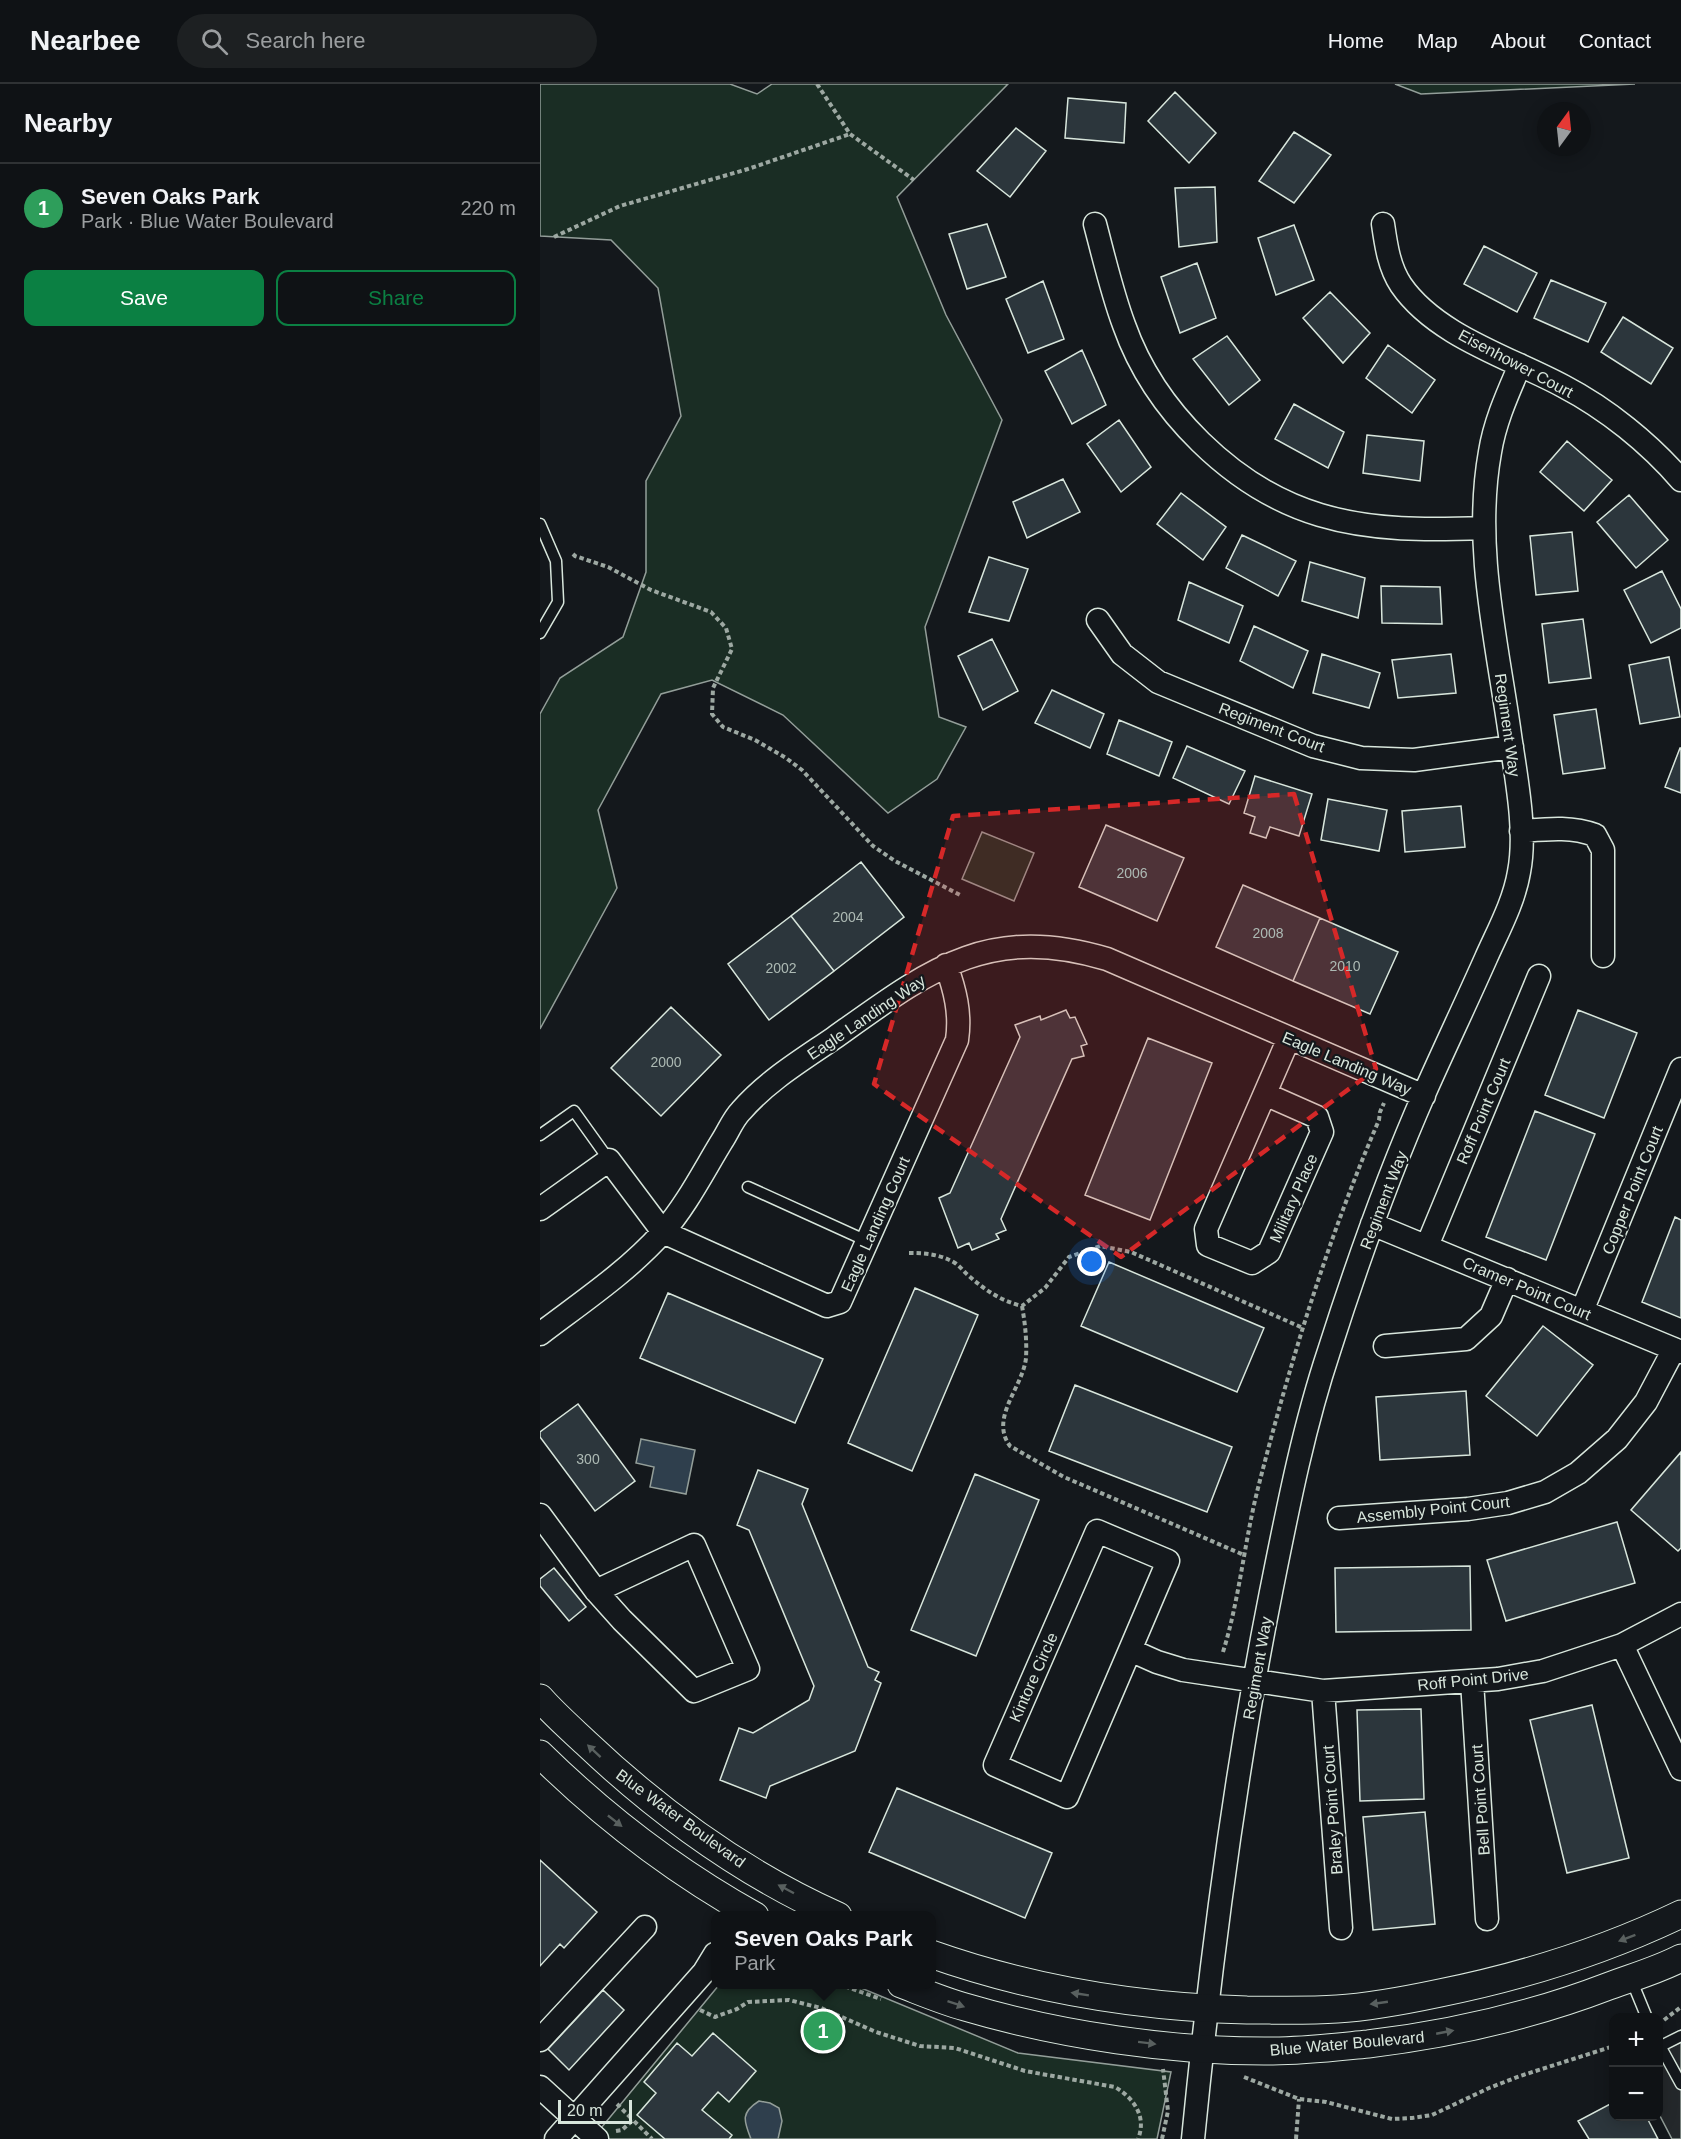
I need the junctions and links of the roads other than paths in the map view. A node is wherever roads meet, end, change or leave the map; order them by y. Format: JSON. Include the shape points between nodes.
{"nodes":[{"id":1,"x":1095,"y":224,"type":"dead end"},
{"id":2,"x":1383,"y":224,"type":"dead end"},
{"id":3,"x":1520,"y":365,"type":"junction"},
{"id":4,"x":1681,"y":480,"type":"edge"},
{"id":5,"x":540,"y":524,"type":"edge"},
{"id":6,"x":1483,"y":528,"type":"junction"},
{"id":7,"x":1098,"y":620,"type":"dead end"},
{"id":8,"x":540,"y":633,"type":"edge"},
{"id":9,"x":1512,"y":747,"type":"junction"},
{"id":10,"x":1521,"y":831,"type":"junction"},
{"id":11,"x":1603,"y":956,"type":"dead end"},
{"id":12,"x":946,"y":965,"type":"junction"},
{"id":13,"x":1539,"y":976,"type":"dead end"},
{"id":14,"x":1289,"y":1038,"type":"junction"},
{"id":15,"x":1681,"y":1069,"type":"edge"},
{"id":16,"x":1265,"y":1094,"type":"junction"},
{"id":17,"x":1424,"y":1096,"type":"junction"},
{"id":18,"x":540,"y":1135,"type":"edge"},
{"id":19,"x":609,"y":1160,"type":"junction"},
{"id":20,"x":747,"y":1187,"type":"dead end"},
{"id":21,"x":542,"y":1204,"type":"edge"},
{"id":22,"x":1372,"y":1224,"type":"junction"},
{"id":23,"x":663,"y":1232,"type":"junction"},
{"id":24,"x":867,"y":1241,"type":"junction"},
{"id":25,"x":1427,"y":1246,"type":"junction"},
{"id":26,"x":1507,"y":1279,"type":"junction"},
{"id":27,"x":1582,"y":1311,"type":"junction"},
{"id":28,"x":540,"y":1334,"type":"edge"},
{"id":29,"x":1384,"y":1346,"type":"dead end"},
{"id":30,"x":1677,"y":1351,"type":"edge"},
{"id":31,"x":540,"y":1515,"type":"edge"},
{"id":32,"x":1340,"y":1518,"type":"dead end"},
{"id":33,"x":596,"y":1592,"type":"junction"},
{"id":34,"x":1681,"y":1614,"type":"edge"},
{"id":35,"x":1622,"y":1645,"type":"junction"},
{"id":36,"x":1130,"y":1650,"type":"junction"},
{"id":37,"x":1253,"y":1681,"type":"junction"},
{"id":38,"x":1472,"y":1681,"type":"junction"},
{"id":39,"x":1323,"y":1691,"type":"junction"},
{"id":40,"x":540,"y":1698,"type":"edge"},
{"id":41,"x":540,"y":1754,"type":"edge"},
{"id":42,"x":1681,"y":1769,"type":"edge"},
{"id":43,"x":743,"y":1911,"type":"edge"},
{"id":44,"x":828,"y":1911,"type":"edge"},
{"id":45,"x":1681,"y":1914,"type":"edge"},
{"id":46,"x":1487,"y":1919,"type":"dead end"},
{"id":47,"x":645,"y":1927,"type":"dead end"},
{"id":48,"x":1341,"y":1928,"type":"dead end"},
{"id":49,"x":936,"y":1956,"type":"edge"},
{"id":50,"x":1681,"y":1958,"type":"edge"},
{"id":51,"x":711,"y":1960,"type":"edge"},
{"id":52,"x":1630,"y":1978,"type":"junction"},
{"id":53,"x":915,"y":1989,"type":"edge"},
{"id":54,"x":1206,"y":2009,"type":"junction"},
{"id":55,"x":1645,"y":2013,"type":"edge"},
{"id":56,"x":1681,"y":2036,"type":"edge"},
{"id":57,"x":540,"y":2040,"type":"edge"},
{"id":58,"x":1663,"y":2043,"type":"edge"},
{"id":59,"x":1202,"y":2049,"type":"junction"},
{"id":60,"x":1663,"y":2050,"type":"edge"},
{"id":61,"x":1681,"y":2084,"type":"edge"},
{"id":62,"x":540,"y":2087,"type":"edge"},
{"id":63,"x":575,"y":2119,"type":"junction"},
{"id":64,"x":604,"y":2135,"type":"edge"},
{"id":65,"x":556,"y":2139,"type":"edge"},
{"id":66,"x":1192,"y":2139,"type":"edge"}],
"edges":[{"from":1,"to":6,"type":"street","via":[[1124,326],[1157,391],[1203,445],[1239,474],[1281,499],[1320,515],[1401,529]]},
{"from":2,"to":3,"type":"street","name":"Eisenhower Court","via":[[1389,258],[1401,285],[1422,308],[1463,338]]},
{"from":3,"to":4,"type":"street","name":"Eisenhower Court","via":[[1565,387],[1613,419]]},
{"from":3,"to":6,"type":"street","name":"Regiment Way","via":[[1498,417],[1490,450]]},
{"from":5,"to":8,"type":"lane","via":[[556,561],[558,602]]},
{"from":6,"to":9,"type":"street","name":"Regiment Way"},
{"from":7,"to":9,"type":"street","name":"Regiment Court","via":[[1122,654],[1158,682],[1313,746],[1362,758],[1414,760]]},
{"from":9,"to":10,"type":"street","name":"Regiment Way"},
{"from":10,"to":11,"type":"street","via":[[1580,829],[1595,836],[1603,850]]},
{"from":10,"to":17,"type":"street","name":"Regiment Way","via":[[1520,872],[1508,910]]},
{"from":12,"to":14,"type":"street","name":"Eagle Landing Way","via":[[990,950],[1018,946],[1078,951],[1107,959]]},
{"from":12,"to":23,"type":"street","name":"Eagle Landing Way","via":[[895,994],[773,1081],[740,1112]]},
{"from":12,"to":24,"type":"street","name":"Eagle Landing Court","via":[[956,1000],[957,1040]]},
{"from":13,"to":25,"type":"street","name":"Roff Point Court"},
{"from":14,"to":16,"type":"street","name":"Military Place"},
{"from":14,"to":17,"type":"street","name":"Eagle Landing Way"},
{"from":15,"to":27,"type":"street","name":"Copper Point Court"},
{"from":16,"to":16,"type":"street","name":"Military Place","via":[[1206,1228],[1208,1245],[1251,1263],[1269,1252],[1322,1132],[1317,1117]]},
{"from":17,"to":22,"type":"street","name":"Regiment Way"},
{"from":18,"to":19,"type":"lane","via":[[574,1111]]},
{"from":19,"to":21,"type":"street"},
{"from":19,"to":23,"type":"street"},
{"from":20,"to":24,"type":"lane"},
{"from":22,"to":25,"type":"street","name":"Cramer Point Court"},
{"from":22,"to":37,"type":"street","name":"Regiment Way","via":[[1326,1357],[1294,1480]]},
{"from":23,"to":24,"type":"street","name":"Eagle Landing Court","via":[[827,1306],[840,1302]]},
{"from":23,"to":28,"type":"street","name":"Eagle Landing Way","via":[[617,1276]]},
{"from":25,"to":26,"type":"street","name":"Cramer Point Court"},
{"from":26,"to":27,"type":"street","name":"Cramer Point Court"},
{"from":26,"to":29,"type":"street","via":[[1491,1316],[1466,1339]]},
{"from":27,"to":30,"type":"street","name":"Cramer Point Court"},
{"from":30,"to":32,"type":"street","name":"Assembly Point Court","via":[[1646,1402],[1617,1439],[1578,1473],[1545,1492],[1468,1509]]},
{"from":31,"to":33,"type":"street"},
{"from":33,"to":33,"type":"street","via":[[694,1691],[748,1668],[694,1545]]},
{"from":34,"to":35,"type":"street","name":"Roff Point Drive"},
{"from":35,"to":38,"type":"street","name":"Roff Point Drive","via":[[1543,1671]]},
{"from":35,"to":42,"type":"street"},
{"from":36,"to":36,"type":"street","name":"Kintore Circle","via":[[1168,1561],[1097,1531],[994,1765],[1067,1797]]},
{"from":36,"to":37,"type":"street","via":[[1183,1670]]},
{"from":37,"to":39,"type":"street","name":"Roff Point Drive"},
{"from":37,"to":54,"type":"street","name":"Regiment Way"},
{"from":38,"to":39,"type":"street","name":"Roff Point Drive"},
{"from":38,"to":46,"type":"street","name":"Bell Point Court"},
{"from":39,"to":48,"type":"street","name":"Braley Point Court"},
{"from":44,"to":40,"type":"street","name":"Blue Water Boulevard","one_way":true,"via":[[713,1846],[618,1773]]},
{"from":41,"to":43,"type":"street","one_way":true,"via":[[641,1842]]},
{"from":45,"to":54,"type":"street","one_way":true,"via":[[1563,1962],[1409,1999],[1338,2009]]},
{"from":47,"to":57,"type":"street"},
{"from":54,"to":49,"type":"street","one_way":true,"via":[[1057,1990],[975,1970]]},
{"from":50,"to":52,"type":"street","name":"Blue Water Boulevard"},
{"from":51,"to":63,"type":"street"},
{"from":52,"to":55,"type":"lane"},
{"from":59,"to":52,"type":"street","name":"Blue Water Boulevard","one_way":true,"via":[[1274,2051],[1418,2038],[1497,2022],[1574,2000]]},
{"from":53,"to":59,"type":"street","name":"Blue Water Boulevard","one_way":true,"via":[[964,2007],[1045,2027]]},
{"from":54,"to":59,"type":"street","name":"Regiment Way"},
{"from":56,"to":58,"type":"lane"},
{"from":59,"to":66,"type":"street","name":"Regiment Way"},
{"from":60,"to":61,"type":"lane"},
{"from":62,"to":63,"type":"street"},
{"from":63,"to":64,"type":"street"},
{"from":63,"to":65,"type":"street"}]}
